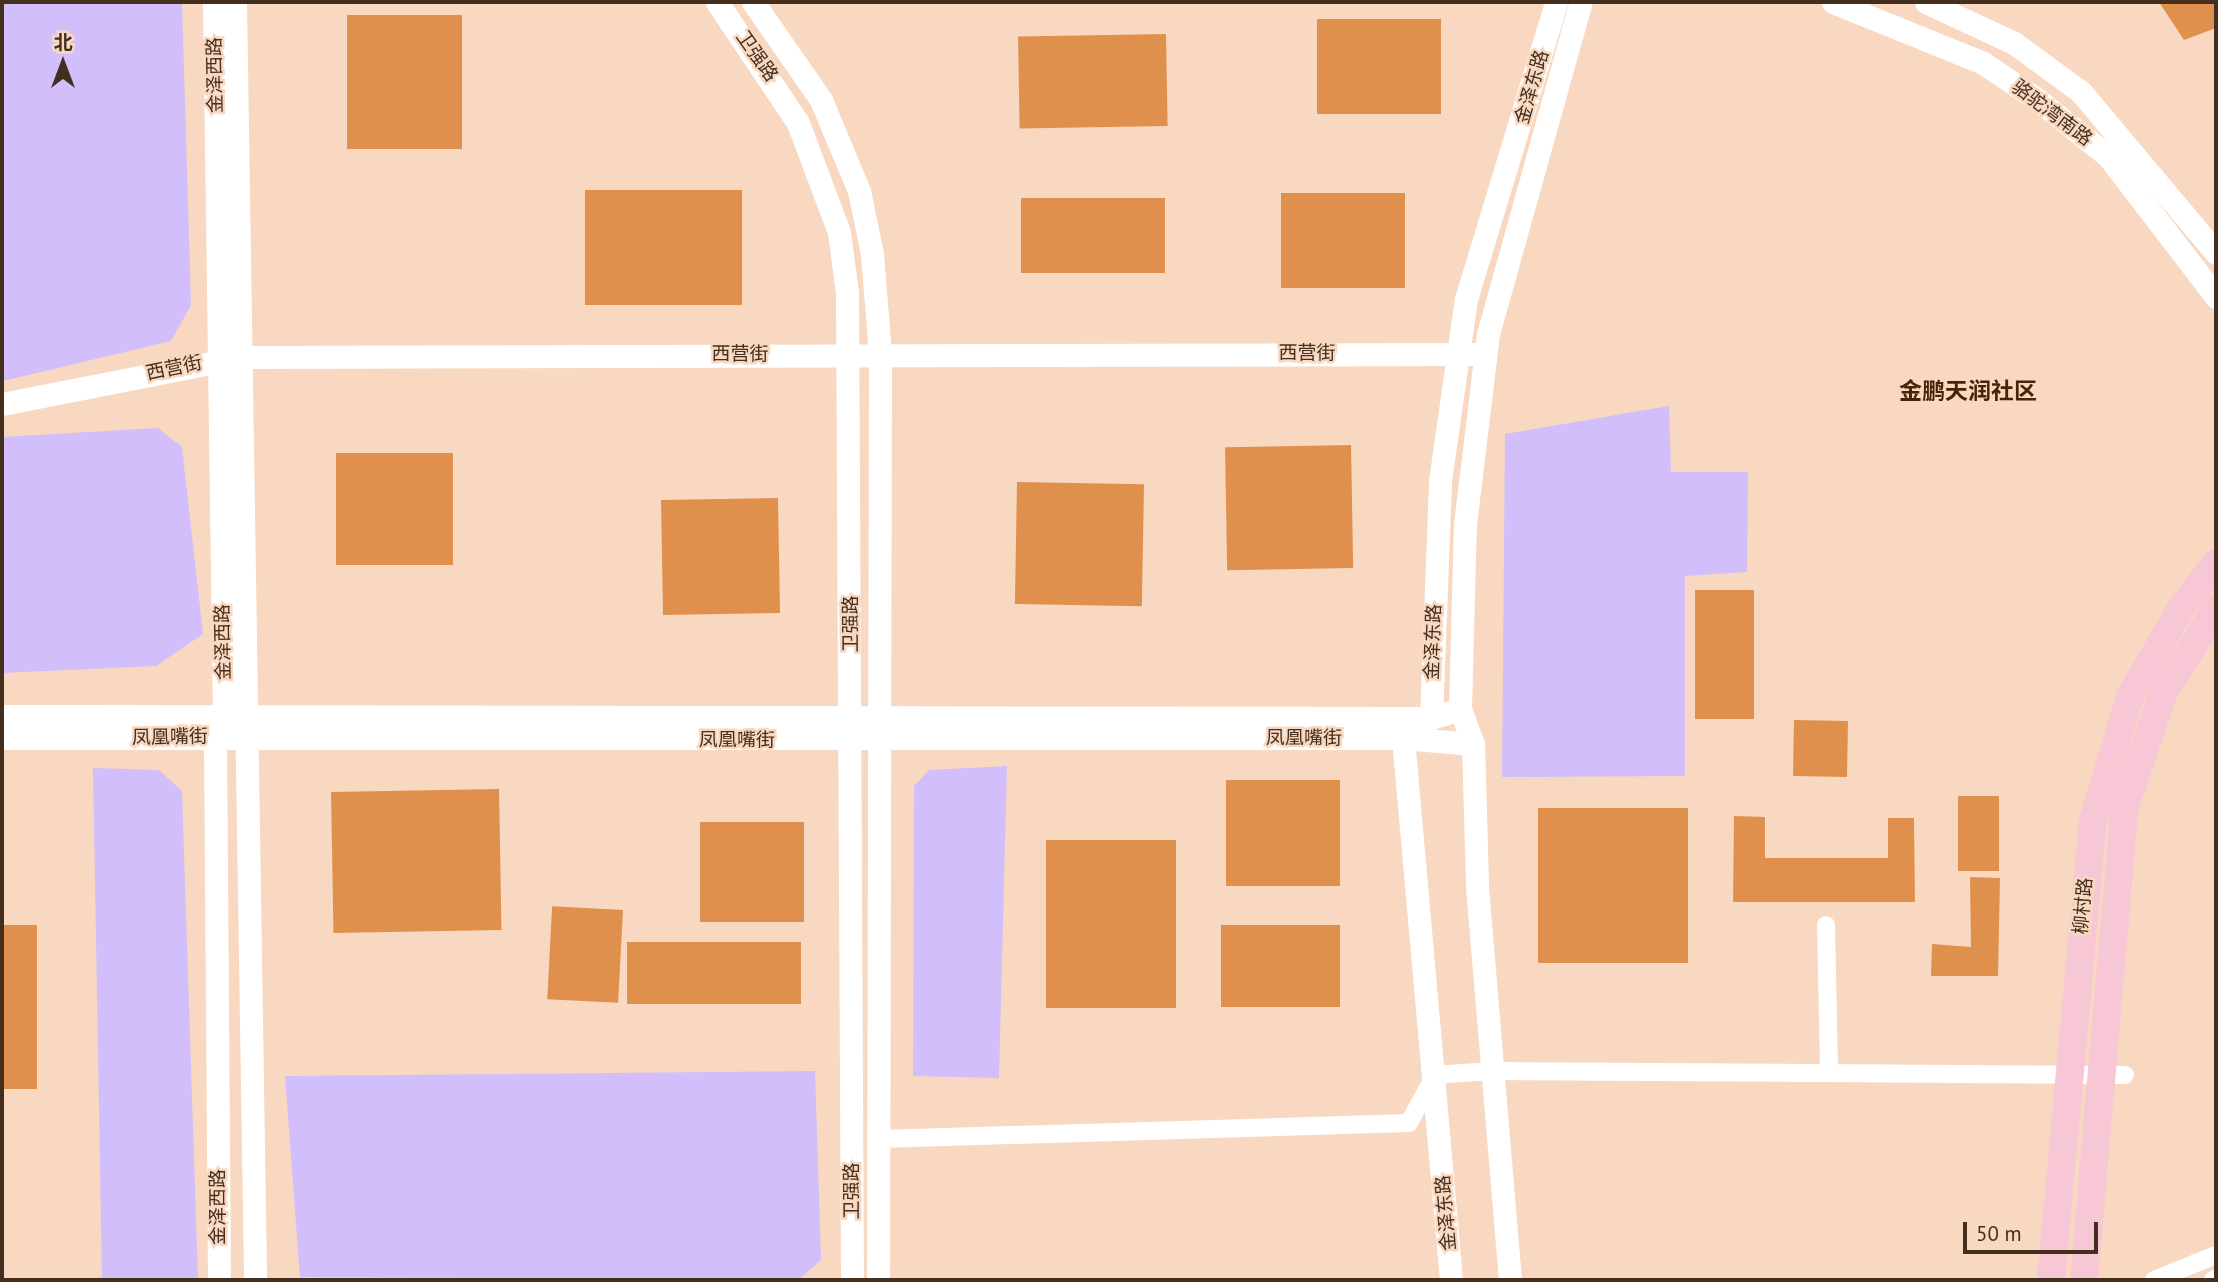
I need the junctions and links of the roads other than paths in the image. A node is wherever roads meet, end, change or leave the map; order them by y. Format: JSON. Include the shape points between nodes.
{"nodes":[{"id":1,"x":214,"y":2,"type":"edge"},
{"id":2,"x":234,"y":2,"type":"edge"},
{"id":3,"x":717,"y":2,"type":"edge"},
{"id":4,"x":753,"y":2,"type":"edge"},
{"id":5,"x":1556,"y":2,"type":"edge"},
{"id":6,"x":1581,"y":2,"type":"edge"},
{"id":7,"x":1833,"y":2,"type":"edge"},
{"id":8,"x":1926,"y":2,"type":"edge"},
{"id":9,"x":2216,"y":253,"type":"edge"},
{"id":10,"x":2216,"y":297,"type":"edge"},
{"id":11,"x":1457,"y":352,"type":"junction"},
{"id":12,"x":852,"y":354,"type":"junction"},
{"id":13,"x":880,"y":354,"type":"junction"},
{"id":14,"x":1484,"y":354,"type":"junction"},
{"id":15,"x":231,"y":357,"type":"junction"},
{"id":16,"x":2,"y":404,"type":"edge"},
{"id":17,"x":2216,"y":563,"type":"edge"},
{"id":18,"x":2216,"y":609,"type":"edge"},
{"id":19,"x":1460,"y":709,"type":"junction"},
{"id":20,"x":2,"y":716,"type":"edge"},
{"id":21,"x":1431,"y":718,"type":"junction"},
{"id":22,"x":234,"y":726,"type":"junction"},
{"id":23,"x":851,"y":730,"type":"junction"},
{"id":24,"x":879,"y":730,"type":"junction"},
{"id":25,"x":2,"y":738,"type":"edge"},
{"id":26,"x":1403,"y":738,"type":"junction"},
{"id":27,"x":1473,"y":744,"type":"junction"},
{"id":28,"x":1826,"y":925,"type":"dead end"},
{"id":29,"x":1829,"y":1069,"type":"junction"},
{"id":30,"x":1491,"y":1071,"type":"junction"},
{"id":31,"x":2068,"y":1071,"type":"junction"},
{"id":32,"x":2112,"y":1073,"type":"junction"},
{"id":33,"x":1434,"y":1076,"type":"junction"},
{"id":34,"x":880,"y":1139,"type":"junction"},
{"id":35,"x":2216,"y":1255,"type":"edge"},
{"id":36,"x":219,"y":1280,"type":"edge"},
{"id":37,"x":255,"y":1280,"type":"edge"},
{"id":38,"x":852,"y":1280,"type":"edge"},
{"id":39,"x":878,"y":1280,"type":"edge"},
{"id":40,"x":1451,"y":1280,"type":"edge"},
{"id":41,"x":1510,"y":1280,"type":"edge"},
{"id":42,"x":2051,"y":1280,"type":"edge"},
{"id":43,"x":2084,"y":1280,"type":"edge"},
{"id":44,"x":2154,"y":1280,"type":"edge"}],
"edges":[{"from":1,"to":15,"type":"street","name":"金泽西路"},
{"from":2,"to":15,"type":"street","name":"金泽西路"},
{"from":3,"to":12,"type":"street","name":"卫强路","via":[[782,93],[815,161],[839,232]]},
{"from":4,"to":13,"type":"street","name":"卫强路","via":[[821,100],[859,191]]},
{"from":5,"to":11,"type":"street","name":"金泽东路","via":[[1466,299]]},
{"from":6,"to":14,"type":"street","name":"金泽东路"},
{"from":7,"to":10,"type":"street","name":"骆驼湾南路","via":[[1983,63],[2038,100],[2108,156]]},
{"from":8,"to":9,"type":"street","name":"骆驼湾南路","via":[[2014,43],[2081,92]]},
{"from":11,"to":13,"type":"street","name":"西营街"},
{"from":11,"to":14,"type":"street","name":"西营街"},
{"from":11,"to":21,"type":"street","name":"金泽东路","via":[[1437,532]]},
{"from":12,"to":13,"type":"street","name":"西营街"},
{"from":12,"to":15,"type":"street","name":"西营街"},
{"from":12,"to":23,"type":"street","name":"卫强路"},
{"from":13,"to":24,"type":"street","name":"卫强路"},
{"from":14,"to":19,"type":"street","name":"金泽东路","via":[[1465,524]]},
{"from":15,"to":16,"type":"street","name":"西营街"},
{"from":15,"to":22,"type":"street","name":"金泽西路"},
{"from":17,"to":31,"type":"main road","name":"柳村路","via":[[2147,662],[2103,777],[2087,860]]},
{"from":18,"to":32,"type":"main road","name":"柳村路","via":[[2163,694],[2125,806]]},
{"from":19,"to":21,"type":"street","name":"凤凰嘴街"},
{"from":19,"to":27,"type":"street","name":"金泽东路"},
{"from":20,"to":22,"type":"street","name":"凤凰嘴街"},
{"from":21,"to":24,"type":"street","name":"凤凰嘴街"},
{"from":21,"to":26,"type":"street"},
{"from":22,"to":23,"type":"street","name":"凤凰嘴街"},
{"from":22,"to":25,"type":"street","name":"凤凰嘴街"},
{"from":22,"to":36,"type":"street","name":"金泽西路"},
{"from":22,"to":37,"type":"street","name":"金泽西路"},
{"from":23,"to":24,"type":"street","name":"凤凰嘴街"},
{"from":23,"to":38,"type":"street","name":"卫强路"},
{"from":24,"to":26,"type":"street","name":"凤凰嘴街"},
{"from":24,"to":34,"type":"street","name":"卫强路"},
{"from":26,"to":27,"type":"street","name":"凤凰嘴街"},
{"from":26,"to":33,"type":"street","name":"金泽东路"},
{"from":27,"to":30,"type":"street","name":"金泽东路"},
{"from":28,"to":29,"type":"street"},
{"from":29,"to":30,"type":"street"},
{"from":29,"to":31,"type":"street"},
{"from":30,"to":33,"type":"street"},
{"from":30,"to":41,"type":"street","name":"金泽东路"},
{"from":31,"to":32,"type":"street"},
{"from":31,"to":42,"type":"main road","name":"柳村路"},
{"from":32,"to":43,"type":"main road","name":"柳村路"},
{"from":33,"to":34,"type":"street","via":[[1409,1124]]},
{"from":33,"to":40,"type":"street","name":"金泽东路"},
{"from":34,"to":39,"type":"street","name":"卫强路"},
{"from":35,"to":44,"type":"street"}]}
